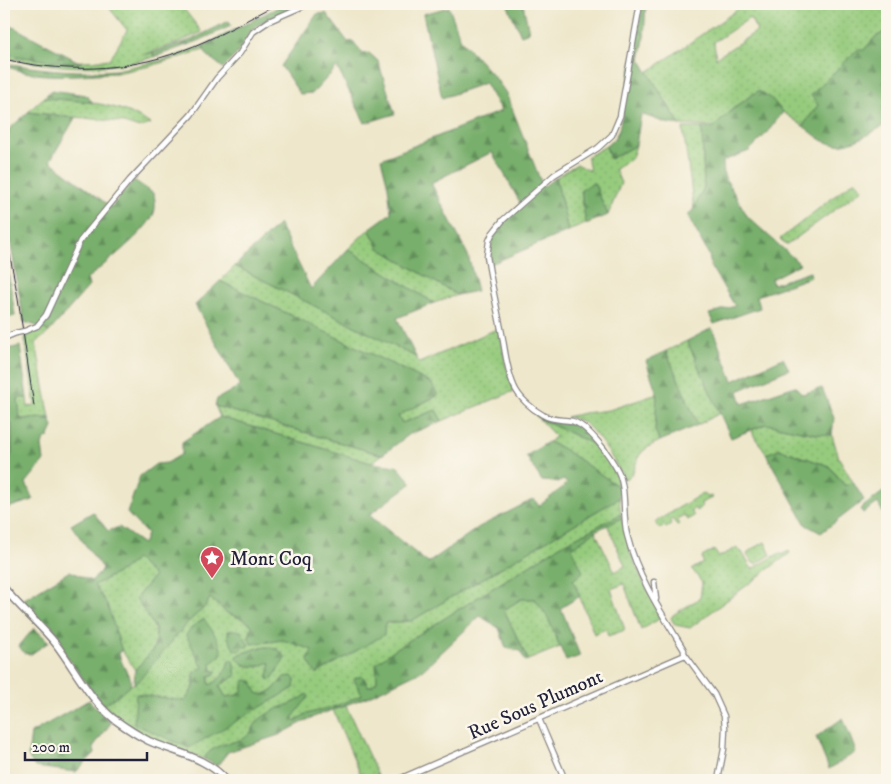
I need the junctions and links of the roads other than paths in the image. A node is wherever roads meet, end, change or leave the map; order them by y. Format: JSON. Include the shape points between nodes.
{"nodes":[{"id":1,"x":308,"y":4,"type":"edge"},
{"id":2,"x":640,"y":4,"type":"edge"},
{"id":3,"x":4,"y":338,"type":"edge"},
{"id":4,"x":654,"y":582,"type":"dead end"},
{"id":5,"x":4,"y":588,"type":"edge"},
{"id":6,"x":656,"y":603,"type":"junction"},
{"id":7,"x":685,"y":655,"type":"junction"},
{"id":8,"x":539,"y":719,"type":"junction"},
{"id":9,"x":226,"y":780,"type":"edge"},
{"id":10,"x":397,"y":780,"type":"edge"},
{"id":11,"x":565,"y":780,"type":"edge"},
{"id":12,"x":718,"y":780,"type":"edge"}],
"edges":[{"from":1,"to":3,"type":"street","bridge":true,"via":[[262,24],[253,32],[191,115],[130,180],[80,241],[40,324]]},
{"from":2,"to":6,"type":"street","via":[[620,116],[612,135],[598,148],[554,175],[512,212],[492,234],[488,256],[514,388],[543,416],[582,426],[616,468],[621,482],[627,536]]},
{"from":4,"to":6,"type":"street"},
{"from":5,"to":9,"type":"main road","via":[[46,632],[95,700],[113,718],[150,741],[201,761]]},
{"from":6,"to":7,"type":"street"},
{"from":7,"to":8,"type":"street","name":"Rue Sous Plumont"},
{"from":7,"to":12,"type":"street","via":[[716,698],[724,716],[724,743]]},
{"from":8,"to":10,"type":"street","name":"Rue Sous Plumont"},
{"from":8,"to":11,"type":"street"}]}
